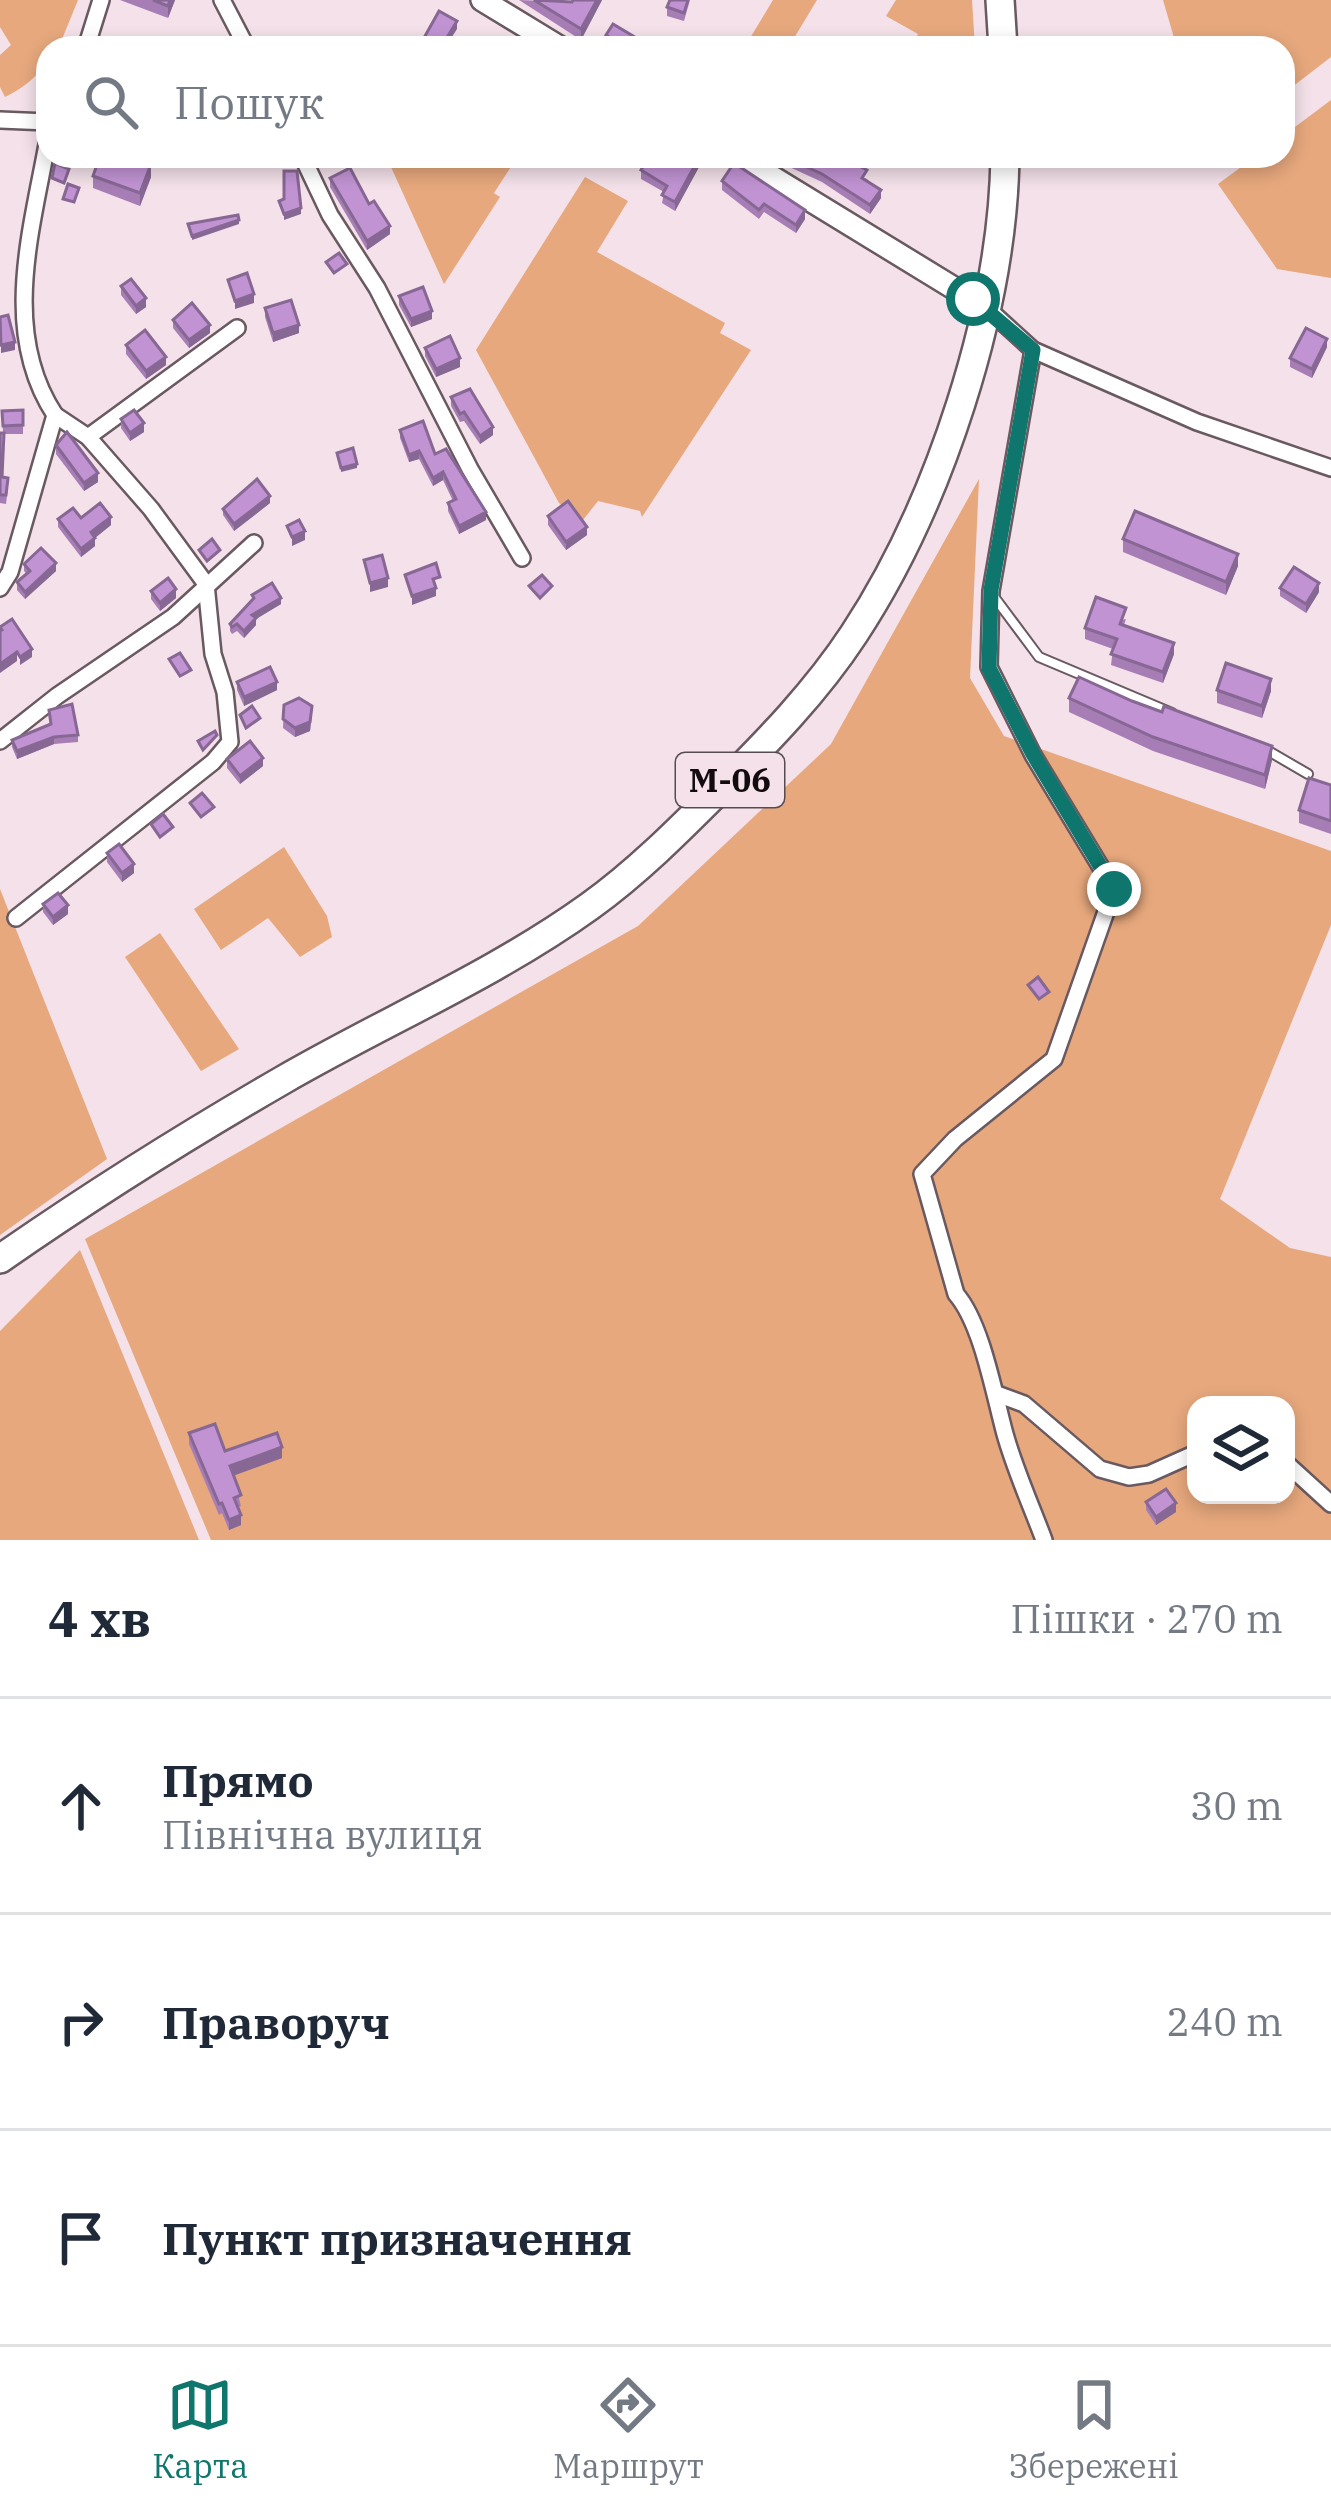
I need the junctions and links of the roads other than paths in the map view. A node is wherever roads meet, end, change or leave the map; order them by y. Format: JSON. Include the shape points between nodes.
{"nodes":[{"id":1,"x":101,"y":0,"type":"edge"},
{"id":2,"x":222,"y":0,"type":"edge"},
{"id":3,"x":482,"y":0,"type":"edge"},
{"id":4,"x":1000,"y":0,"type":"edge"},
{"id":5,"x":90,"y":36,"type":"edge"},
{"id":6,"x":241,"y":36,"type":"edge"},
{"id":7,"x":540,"y":36,"type":"edge"},
{"id":8,"x":1002,"y":36,"type":"edge"},
{"id":9,"x":0,"y":120,"type":"edge"},
{"id":10,"x":36,"y":122,"type":"edge"},
{"id":11,"x":43,"y":168,"type":"edge"},
{"id":12,"x":308,"y":168,"type":"edge"},
{"id":13,"x":758,"y":168,"type":"edge"},
{"id":14,"x":1005,"y":168,"type":"edge"},
{"id":15,"x":988,"y":309,"type":"junction"},
{"id":16,"x":237,"y":328,"type":"dead end"},
{"id":17,"x":1033,"y":350,"type":"junction"},
{"id":18,"x":55,"y":415,"type":"junction"},
{"id":19,"x":88,"y":437,"type":"junction"},
{"id":20,"x":1331,"y":468,"type":"edge"},
{"id":21,"x":254,"y":543,"type":"dead end"},
{"id":22,"x":521,"y":558,"type":"dead end"},
{"id":23,"x":206,"y":584,"type":"junction"},
{"id":24,"x":0,"y":588,"type":"edge"},
{"id":25,"x":991,"y":590,"type":"junction"},
{"id":26,"x":1186,"y":718,"type":"edge"},
{"id":27,"x":0,"y":741,"type":"edge"},
{"id":28,"x":1248,"y":742,"type":"edge"},
{"id":29,"x":1308,"y":774,"type":"edge"},
{"id":30,"x":16,"y":918,"type":"dead end"},
{"id":31,"x":0,"y":1259,"type":"edge"},
{"id":32,"x":997,"y":1394,"type":"junction"},
{"id":33,"x":1187,"y":1457,"type":"edge"},
{"id":34,"x":1295,"y":1471,"type":"edge"},
{"id":35,"x":1331,"y":1504,"type":"edge"},
{"id":36,"x":1044,"y":1540,"type":"edge"}],
"edges":[{"from":1,"to":5,"type":"street"},
{"from":2,"to":6,"type":"street"},
{"from":3,"to":7,"type":"street"},
{"from":4,"to":8,"type":"highway"},
{"from":9,"to":10,"type":"street"},
{"from":11,"to":18,"type":"street","via":[[22,284],[26,344]]},
{"from":12,"to":22,"type":"street"},
{"from":13,"to":15,"type":"street"},
{"from":14,"to":15,"type":"highway","number":"М-06"},
{"from":15,"to":17,"type":"street"},
{"from":15,"to":31,"type":"highway","number":"М-06","via":[[908,538],[854,634],[784,725],[664,845],[514,957],[201,1126]]},
{"from":16,"to":19,"type":"street"},
{"from":17,"to":20,"type":"street","via":[[1197,422]]},
{"from":17,"to":25,"type":"street"},
{"from":18,"to":19,"type":"street"},
{"from":18,"to":24,"type":"street"},
{"from":19,"to":23,"type":"street"},
{"from":21,"to":23,"type":"street"},
{"from":23,"to":27,"type":"street","via":[[173,617]]},
{"from":23,"to":30,"type":"street","via":[[230,742]]},
{"from":25,"to":26,"type":"lane","via":[[1039,657]]},
{"from":25,"to":32,"type":"street","via":[[989,668],[1114,889],[1054,1059],[922,1174],[956,1294],[969,1309]]},
{"from":28,"to":29,"type":"lane"},
{"from":32,"to":33,"type":"street","via":[[1024,1405],[1100,1469],[1129,1477]]},
{"from":32,"to":36,"type":"street"},
{"from":34,"to":35,"type":"street"}]}
